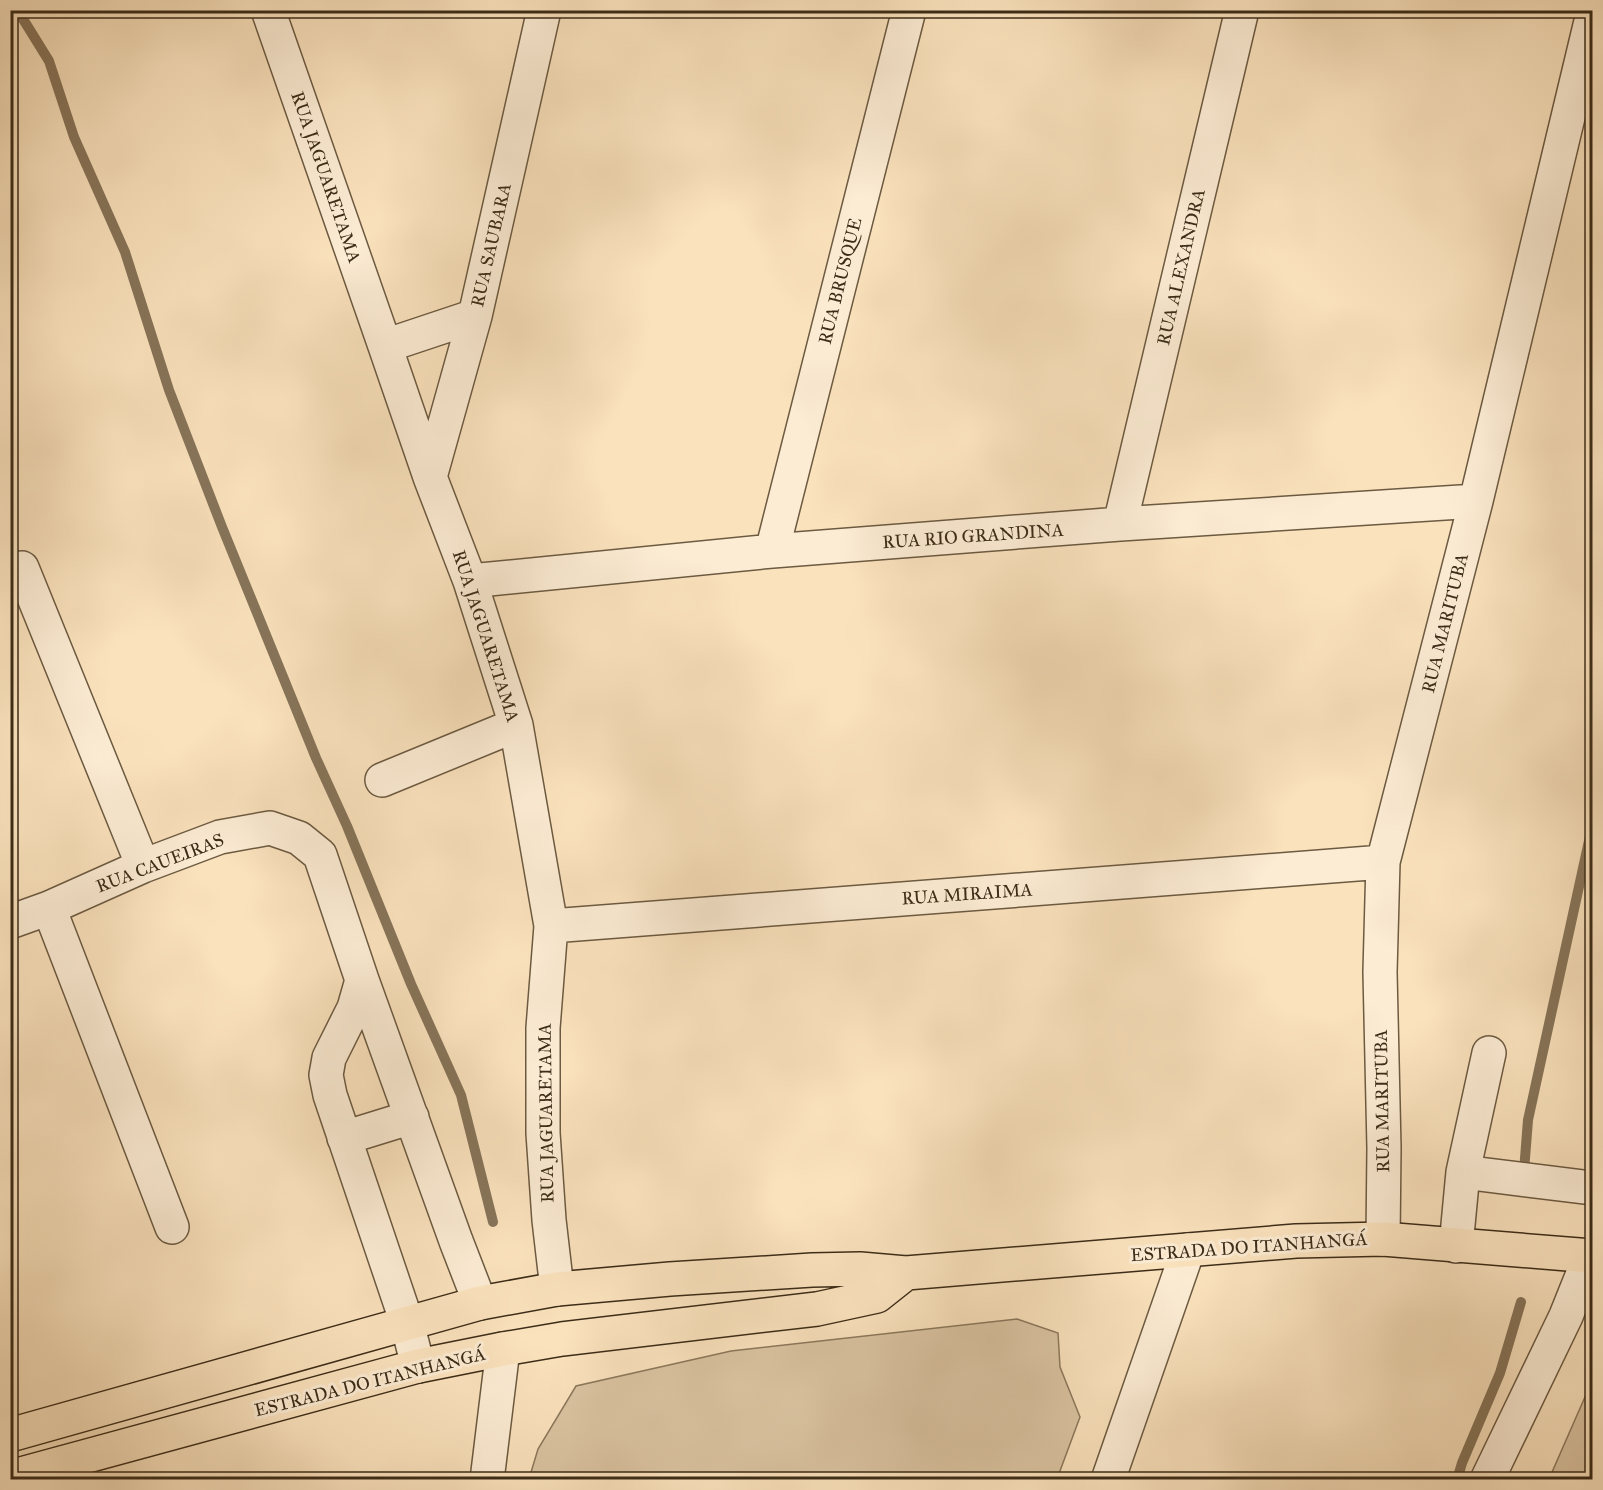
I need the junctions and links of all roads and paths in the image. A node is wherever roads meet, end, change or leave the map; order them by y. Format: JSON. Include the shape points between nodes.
{"nodes":[{"id":1,"x":268,"y":10,"type":"edge"},
{"id":2,"x":543,"y":10,"type":"edge"},
{"id":3,"x":909,"y":10,"type":"edge"},
{"id":4,"x":1242,"y":10,"type":"edge"},
{"id":5,"x":1593,"y":16,"type":"edge"},
{"id":6,"x":475,"y":316,"type":"junction"},
{"id":7,"x":385,"y":346,"type":"junction"},
{"id":8,"x":429,"y":477,"type":"junction"},
{"id":9,"x":1476,"y":501,"type":"junction"},
{"id":10,"x":1120,"y":525,"type":"junction"},
{"id":11,"x":772,"y":551,"type":"junction"},
{"id":12,"x":22,"y":568,"type":"dead end"},
{"id":13,"x":470,"y":581,"type":"junction"},
{"id":14,"x":516,"y":725,"type":"junction"},
{"id":15,"x":382,"y":780,"type":"dead end"},
{"id":16,"x":1383,"y":862,"type":"junction"},
{"id":17,"x":143,"y":866,"type":"junction"},
{"id":18,"x":49,"y":908,"type":"junction"},
{"id":19,"x":10,"y":922,"type":"edge"},
{"id":20,"x":550,"y":926,"type":"junction"},
{"id":21,"x":362,"y":980,"type":"junction"},
{"id":22,"x":1489,"y":1053,"type":"dead end"},
{"id":23,"x":412,"y":1117,"type":"junction"},
{"id":24,"x":344,"y":1138,"type":"junction"},
{"id":25,"x":1463,"y":1172,"type":"junction"},
{"id":26,"x":1593,"y":1188,"type":"edge"},
{"id":27,"x":172,"y":1227,"type":"dead end"},
{"id":28,"x":1383,"y":1239,"type":"junction"},
{"id":29,"x":1456,"y":1246,"type":"junction"},
{"id":30,"x":1188,"y":1250,"type":"junction"},
{"id":31,"x":1591,"y":1256,"type":"edge"},
{"id":32,"x":906,"y":1273,"type":"junction"},
{"id":33,"x":557,"y":1289,"type":"junction"},
{"id":34,"x":480,"y":1303,"type":"junction"},
{"id":35,"x":406,"y":1323,"type":"junction"},
{"id":36,"x":503,"y":1349,"type":"junction"},
{"id":37,"x":418,"y":1366,"type":"junction"},
{"id":38,"x":1593,"y":1434,"type":"edge"},
{"id":39,"x":10,"y":1435,"type":"edge"},
{"id":40,"x":1593,"y":1475,"type":"edge"},
{"id":41,"x":10,"y":1477,"type":"edge"},
{"id":42,"x":487,"y":1479,"type":"edge"},
{"id":43,"x":1108,"y":1479,"type":"edge"},
{"id":44,"x":1487,"y":1479,"type":"edge"}],
"edges":[{"from":1,"to":7,"type":"street","name":"RUA JAGUARETAMA"},
{"from":2,"to":6,"type":"street","name":"RUA SAUBARA"},
{"from":3,"to":11,"type":"street","name":"RUA BRUSQUE"},
{"from":4,"to":10,"type":"street","name":"RUA ALEXANDRA"},
{"from":5,"to":9,"type":"street","name":"RUA MARITUBA"},
{"from":6,"to":7,"type":"street"},
{"from":6,"to":8,"type":"street","name":"RUA SAUBARA"},
{"from":7,"to":8,"type":"street","name":"RUA JAGUARETAMA"},
{"from":8,"to":13,"type":"street","name":"RUA JAGUARETAMA"},
{"from":9,"to":10,"type":"street","name":"RUA RIO GRANDINA"},
{"from":9,"to":16,"type":"street","name":"RUA MARITUBA"},
{"from":10,"to":11,"type":"street","name":"RUA RIO GRANDINA"},
{"from":11,"to":13,"type":"street","name":"RUA RIO GRANDINA"},
{"from":12,"to":17,"type":"street"},
{"from":13,"to":14,"type":"street","name":"RUA JAGUARETAMA"},
{"from":14,"to":15,"type":"street"},
{"from":14,"to":20,"type":"street","name":"RUA JAGUARETAMA"},
{"from":16,"to":20,"type":"street","name":"RUA MIRAIMA"},
{"from":16,"to":28,"type":"street","name":"RUA MARITUBA"},
{"from":17,"to":18,"type":"street","name":"RUA CAUEIRAS"},
{"from":17,"to":21,"type":"street","name":"RUA CAUEIRAS","via":[[220,837],[270,828],[299,838],[320,855]]},
{"from":18,"to":19,"type":"street","name":"RUA CAUEIRAS"},
{"from":18,"to":27,"type":"street"},
{"from":20,"to":33,"type":"street","name":"RUA JAGUARETAMA","via":[[543,1028],[543,1133]]},
{"from":21,"to":23,"type":"street","name":"RUA CAUEIRAS"},
{"from":21,"to":24,"type":"street","via":[[354,1008],[329,1058],[326,1075]]},
{"from":22,"to":25,"type":"street"},
{"from":23,"to":24,"type":"street"},
{"from":23,"to":34,"type":"street","name":"RUA CAUEIRAS"},
{"from":24,"to":35,"type":"street"},
{"from":25,"to":26,"type":"street"},
{"from":25,"to":29,"type":"street"},
{"from":28,"to":29,"type":"main road","name":"ESTRADA DO ITANHANGÁ"},
{"from":28,"to":30,"type":"main road","name":"ESTRADA DO ITANHANGÁ"},
{"from":29,"to":31,"type":"main road","name":"ESTRADA DO ITANHANGÁ"},
{"from":30,"to":32,"type":"main road","name":"ESTRADA DO ITANHANGÁ"},
{"from":30,"to":43,"type":"street"},
{"from":31,"to":44,"type":"street"},
{"from":32,"to":33,"type":"main road","name":"ESTRADA DO ITANHANGÁ","via":[[812,1270]]},
{"from":32,"to":36,"type":"main road","name":"ESTRADA DO ITANHANGÁ","via":[[877,1296],[817,1309]]},
{"from":33,"to":34,"type":"main road","name":"ESTRADA DO ITANHANGÁ"},
{"from":34,"to":35,"type":"main road","name":"ESTRADA DO ITANHANGÁ"},
{"from":35,"to":37,"type":"street"},
{"from":35,"to":39,"type":"main road","name":"ESTRADA DO ITANHANGÁ"},
{"from":36,"to":37,"type":"main road","name":"ESTRADA DO ITANHANGÁ"},
{"from":36,"to":42,"type":"street"},
{"from":37,"to":41,"type":"main road","name":"ESTRADA DO ITANHANGÁ"},
{"from":38,"to":40,"type":"path","via":[[1589,1449]]}]}
